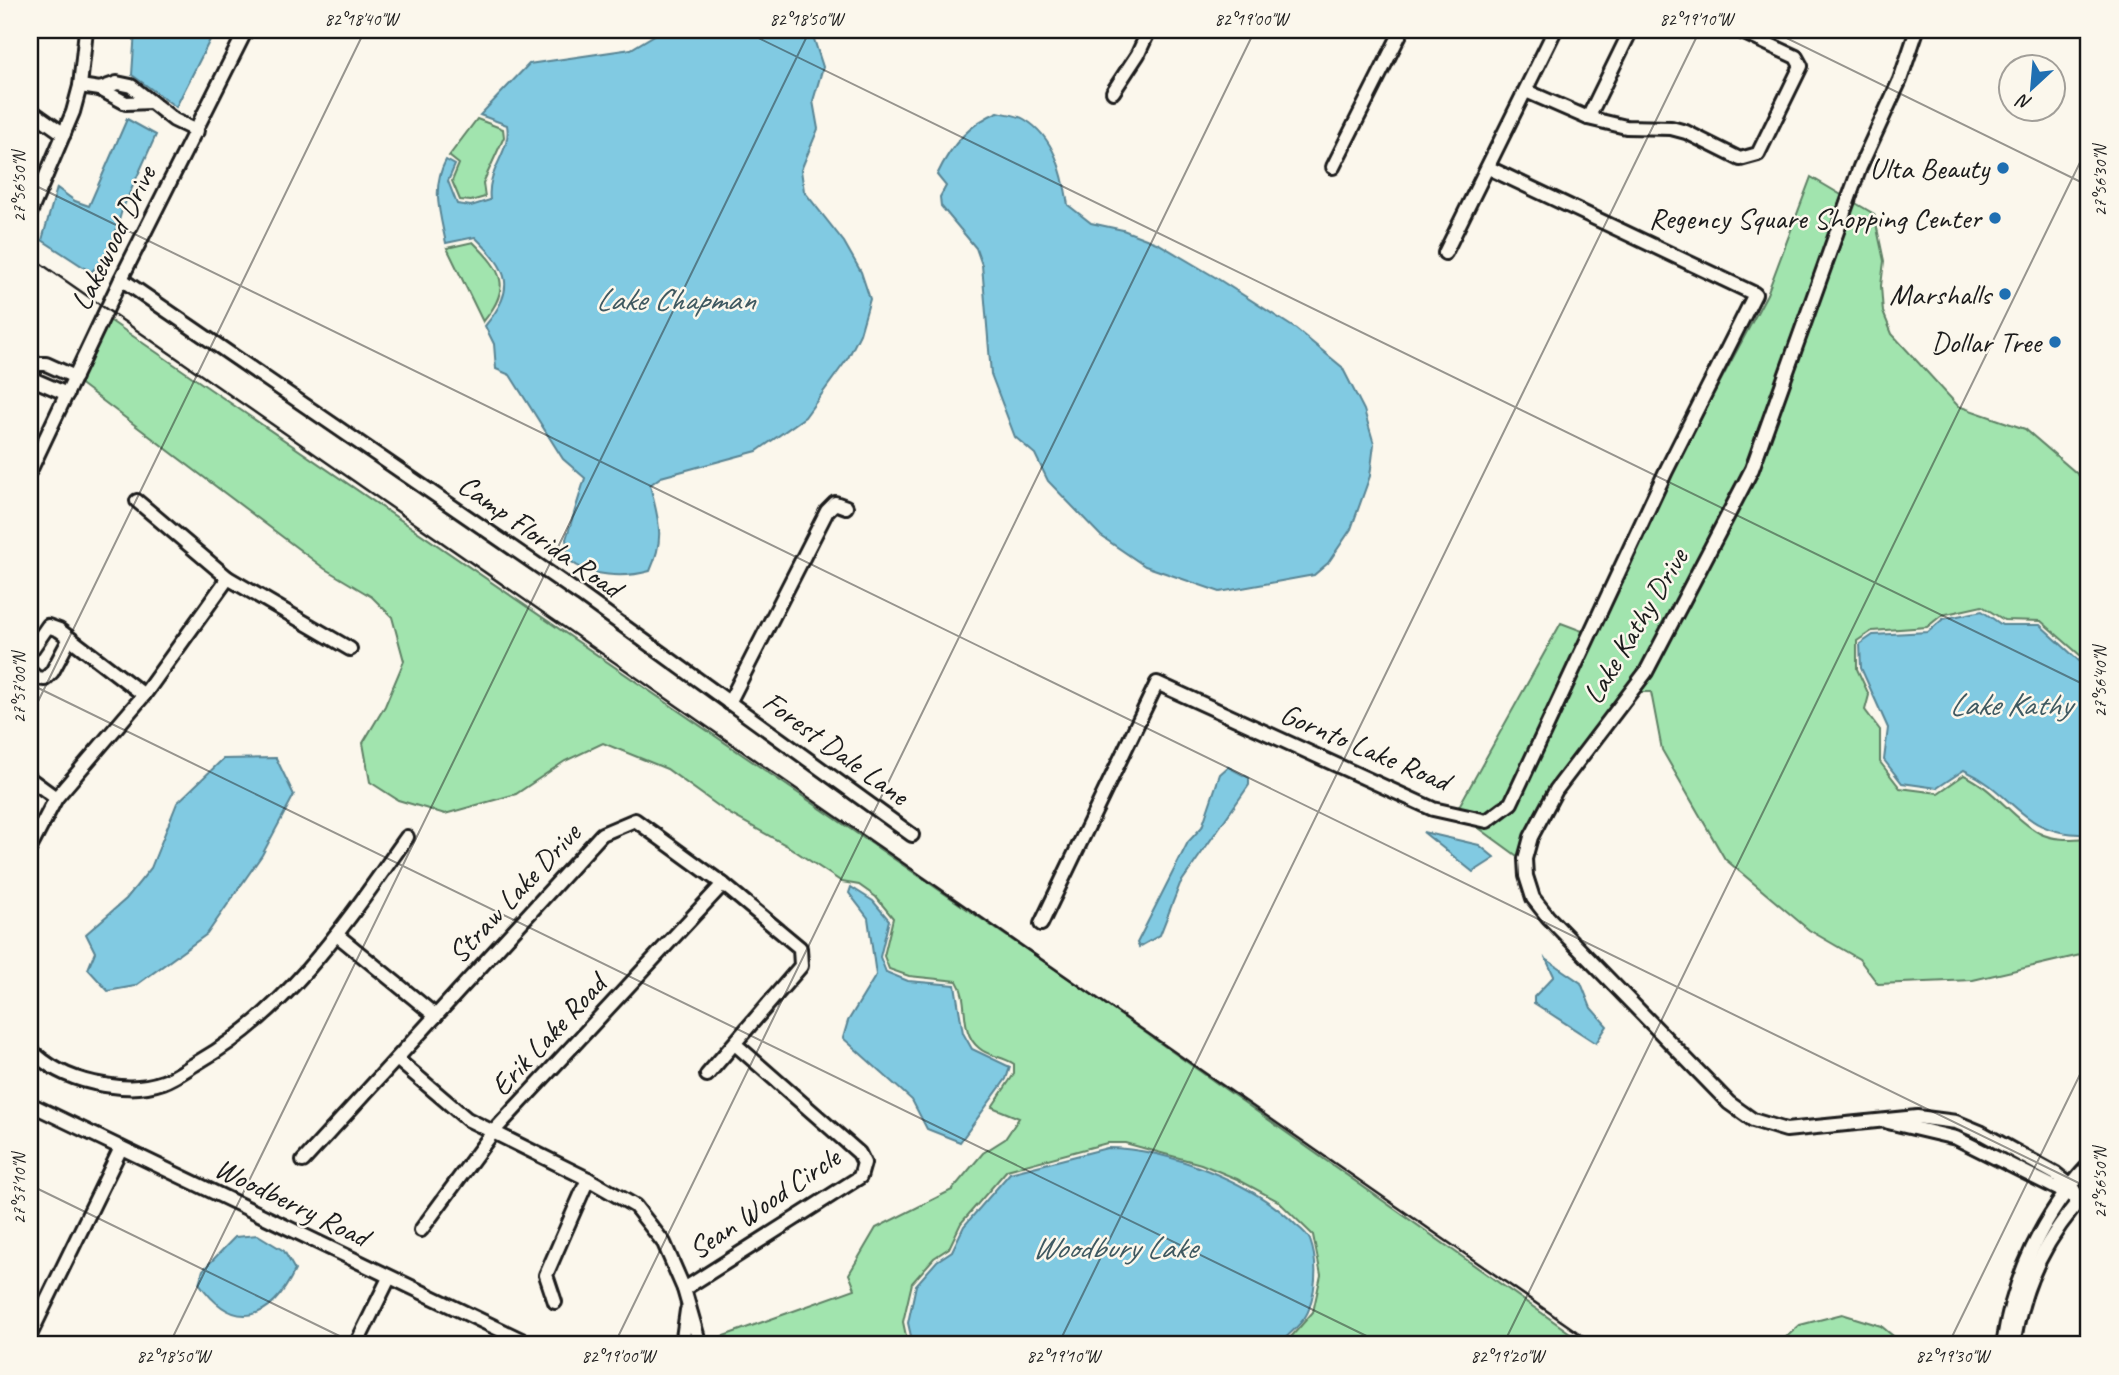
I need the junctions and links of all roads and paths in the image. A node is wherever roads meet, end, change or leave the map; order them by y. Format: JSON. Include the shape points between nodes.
{"nodes":[{"id":1,"x":86,"y":30,"type":"edge"},
{"id":2,"x":246,"y":30,"type":"edge"},
{"id":3,"x":1149,"y":30,"type":"edge"},
{"id":4,"x":1402,"y":30,"type":"edge"},
{"id":5,"x":1555,"y":30,"type":"edge"},
{"id":6,"x":1631,"y":30,"type":"edge"},
{"id":7,"x":1738,"y":30,"type":"edge"},
{"id":8,"x":1917,"y":30,"type":"edge"},
{"id":9,"x":80,"y":86,"type":"junction"},
{"id":10,"x":1526,"y":91,"type":"junction"},
{"id":11,"x":1112,"y":92,"type":"dead end"},
{"id":12,"x":30,"y":110,"type":"edge"},
{"id":13,"x":1588,"y":118,"type":"junction"},
{"id":14,"x":197,"y":131,"type":"junction"},
{"id":15,"x":64,"y":134,"type":"junction"},
{"id":16,"x":1334,"y":167,"type":"dead end"},
{"id":17,"x":1489,"y":168,"type":"junction"},
{"id":18,"x":36,"y":187,"type":"edge"},
{"id":19,"x":30,"y":212,"type":"edge"},
{"id":20,"x":1445,"y":253,"type":"dead end"},
{"id":21,"x":121,"y":279,"type":"junction"},
{"id":22,"x":30,"y":364,"type":"edge"},
{"id":23,"x":75,"y":377,"type":"junction"},
{"id":24,"x":30,"y":378,"type":"edge"},
{"id":25,"x":67,"y":394,"type":"junction"},
{"id":26,"x":30,"y":471,"type":"edge"},
{"id":27,"x":137,"y":501,"type":"dead end"},
{"id":28,"x":846,"y":507,"type":"dead end"},
{"id":29,"x":228,"y":578,"type":"junction"},
{"id":30,"x":69,"y":640,"type":"junction"},
{"id":31,"x":350,"y":649,"type":"dead end"},
{"id":32,"x":30,"y":652,"type":"edge"},
{"id":33,"x":30,"y":672,"type":"edge"},
{"id":34,"x":144,"y":695,"type":"junction"},
{"id":35,"x":729,"y":703,"type":"junction"},
{"id":36,"x":30,"y":779,"type":"edge"},
{"id":37,"x":56,"y":798,"type":"junction"},
{"id":38,"x":912,"y":835,"type":"dead end"},
{"id":39,"x":407,"y":837,"type":"dead end"},
{"id":40,"x":30,"y":848,"type":"edge"},
{"id":41,"x":723,"y":884,"type":"junction"},
{"id":42,"x":1041,"y":924,"type":"dead end"},
{"id":43,"x":337,"y":935,"type":"junction"},
{"id":44,"x":436,"y":1016,"type":"junction"},
{"id":45,"x":735,"y":1044,"type":"junction"},
{"id":46,"x":30,"y":1049,"type":"edge"},
{"id":47,"x":398,"y":1060,"type":"junction"},
{"id":48,"x":707,"y":1075,"type":"dead end"},
{"id":49,"x":30,"y":1104,"type":"edge"},
{"id":50,"x":494,"y":1132,"type":"junction"},
{"id":51,"x":121,"y":1148,"type":"junction"},
{"id":52,"x":303,"y":1161,"type":"dead end"},
{"id":53,"x":2089,"y":1165,"type":"edge"},
{"id":54,"x":588,"y":1178,"type":"junction"},
{"id":55,"x":2068,"y":1190,"type":"junction"},
{"id":56,"x":2089,"y":1190,"type":"edge"},
{"id":57,"x":2080,"y":1200,"type":"junction"},
{"id":58,"x":421,"y":1230,"type":"dead end"},
{"id":59,"x":389,"y":1278,"type":"junction"},
{"id":60,"x":684,"y":1289,"type":"junction"},
{"id":61,"x":555,"y":1302,"type":"dead end"},
{"id":62,"x":688,"y":1303,"type":"junction"},
{"id":63,"x":30,"y":1335,"type":"edge"},
{"id":64,"x":356,"y":1345,"type":"edge"},
{"id":65,"x":532,"y":1345,"type":"edge"},
{"id":66,"x":682,"y":1345,"type":"edge"},
{"id":67,"x":700,"y":1345,"type":"edge"},
{"id":68,"x":2003,"y":1345,"type":"edge"},
{"id":69,"x":2013,"y":1345,"type":"edge"}],
"edges":[{"from":1,"to":9,"type":"street"},
{"from":2,"to":14,"type":"street","name":"Lakewood Drive"},
{"from":3,"to":11,"type":"street"},
{"from":4,"to":16,"type":"street"},
{"from":5,"to":10,"type":"street"},
{"from":6,"to":13,"type":"street"},
{"from":7,"to":13,"type":"street","via":[[1796,57],[1801,66],[1758,154],[1740,159],[1671,128],[1626,127]]},
{"from":8,"to":55,"type":"street","name":"Lake Kathy Drive","via":[[1900,80],[1860,167],[1752,469],[1646,672],[1549,801],[1528,844],[1525,866],[1528,887],[1539,906],[1740,1112],[1786,1130],[1929,1117],[1965,1125],[2056,1174]]},
{"from":9,"to":14,"type":"street","via":[[100,89],[126,103],[150,102]]},
{"from":9,"to":15,"type":"street"},
{"from":10,"to":13,"type":"street"},
{"from":10,"to":17,"type":"street"},
{"from":12,"to":15,"type":"street"},
{"from":14,"to":21,"type":"street","name":"Lakewood Drive"},
{"from":15,"to":18,"type":"street"},
{"from":17,"to":20,"type":"street"},
{"from":17,"to":42,"type":"street","name":"Gornto Lake Road","via":[[1755,294],[1666,471],[1511,803],[1487,821],[1433,809],[1157,682]]},
{"from":18,"to":19,"type":"street"},
{"from":21,"to":23,"type":"street","name":"Lakewood Drive"},
{"from":21,"to":35,"type":"street","name":"Camp Florida Road"},
{"from":22,"to":23,"type":"street","via":[[46,364]]},
{"from":23,"to":25,"type":"street","name":"Lakewood Drive"},
{"from":24,"to":25,"type":"street"},
{"from":25,"to":26,"type":"street","name":"Lakewood Drive"},
{"from":27,"to":29,"type":"street"},
{"from":28,"to":35,"type":"street","via":[[835,503],[827,511]]},
{"from":29,"to":31,"type":"street"},
{"from":29,"to":34,"type":"street"},
{"from":30,"to":32,"type":"street","via":[[48,626]]},
{"from":30,"to":33,"type":"street","via":[[45,679]]},
{"from":30,"to":34,"type":"street"},
{"from":34,"to":37,"type":"street"},
{"from":35,"to":38,"type":"street","name":"Forest Dale Lane"},
{"from":36,"to":37,"type":"street"},
{"from":37,"to":40,"type":"street"},
{"from":39,"to":43,"type":"street"},
{"from":41,"to":44,"type":"street","name":"Straw Lake Drive","via":[[635,820],[602,834]]},
{"from":41,"to":45,"type":"street","name":"Straw Lake Drive","via":[[800,948],[801,966]]},
{"from":41,"to":50,"type":"street","name":"Erik Lake Road"},
{"from":43,"to":44,"type":"street"},
{"from":43,"to":46,"type":"street","via":[[283,997],[225,1047],[164,1082],[118,1088],[76,1079]]},
{"from":44,"to":47,"type":"street","name":"Straw Lake Drive"},
{"from":45,"to":48,"type":"street","name":"Straw Lake Drive"},
{"from":45,"to":60,"type":"street","name":"Sean Wood Circle","via":[[859,1153],[864,1163],[860,1177]]},
{"from":47,"to":50,"type":"street","via":[[467,1119]]},
{"from":47,"to":52,"type":"street","name":"Straw Lake Drive"},
{"from":49,"to":51,"type":"street","name":"Woodberry Road"},
{"from":50,"to":54,"type":"street"},
{"from":50,"to":58,"type":"street","name":"Erik Lake Road"},
{"from":51,"to":59,"type":"street","name":"Woodberry Road"},
{"from":51,"to":63,"type":"street"},
{"from":53,"to":55,"type":"street"},
{"from":54,"to":60,"type":"street","via":[[635,1206],[664,1243]]},
{"from":54,"to":61,"type":"street","via":[[546,1275]]},
{"from":55,"to":57,"type":"street","name":"Lake Kathy Drive"},
{"from":55,"to":68,"type":"street","via":[[2024,1265]]},
{"from":56,"to":57,"type":"street"},
{"from":57,"to":69,"type":"street","via":[[2034,1269]]},
{"from":59,"to":64,"type":"street"},
{"from":59,"to":65,"type":"street","name":"Woodberry Road"},
{"from":60,"to":62,"type":"street"},
{"from":62,"to":66,"type":"street"},
{"from":62,"to":67,"type":"street"}]}
